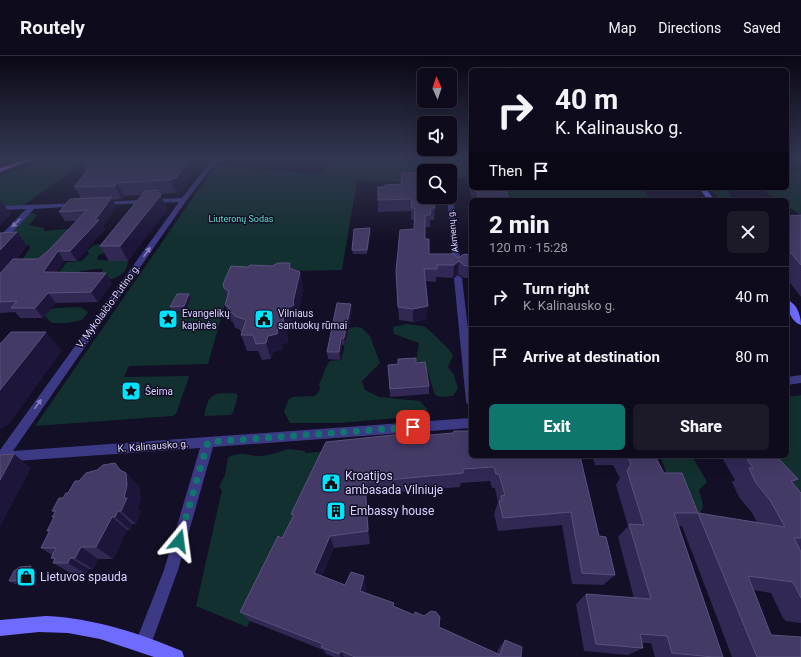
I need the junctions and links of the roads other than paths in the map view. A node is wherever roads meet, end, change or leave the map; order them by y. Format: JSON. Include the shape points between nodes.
{"nodes":[{"id":1,"x":195,"y":186,"type":"edge"},
{"id":2,"x":704,"y":190,"type":"edge"},
{"id":3,"x":710,"y":198,"type":"edge"},
{"id":4,"x":184,"y":200,"type":"junction"},
{"id":5,"x":451,"y":204,"type":"edge"},
{"id":6,"x":33,"y":206,"type":"junction"},
{"id":7,"x":0,"y":208,"type":"edge"},
{"id":8,"x":0,"y":240,"type":"edge"},
{"id":9,"x":457,"y":267,"type":"edge"},
{"id":10,"x":458,"y":278,"type":"dead end"},
{"id":11,"x":789,"y":306,"type":"edge"},
{"id":12,"x":801,"y":322,"type":"edge"},
{"id":13,"x":801,"y":379,"type":"edge"},
{"id":14,"x":789,"y":381,"type":"edge"},
{"id":15,"x":469,"y":382,"type":"edge"},
{"id":16,"x":469,"y":423,"type":"edge"},
{"id":17,"x":208,"y":442,"type":"junction"},
{"id":18,"x":1,"y":457,"type":"edge"},
{"id":19,"x":0,"y":628,"type":"edge"},
{"id":20,"x":143,"y":644,"type":"junction"},
{"id":21,"x":176,"y":657,"type":"edge"}],
"edges":[{"from":1,"to":4,"type":"street","name":"V. Mykolaičio-Putino g."},
{"from":2,"to":3,"type":"main road"},
{"from":4,"to":6,"type":"street"},
{"from":18,"to":4,"type":"street","name":"V. Mykolaičio-Putino g.","one_way":true},
{"from":5,"to":9,"type":"street","name":"Akmenų g."},
{"from":6,"to":7,"type":"street"},
{"from":6,"to":8,"type":"street","one_way":true},
{"from":10,"to":15,"type":"street"},
{"from":11,"to":12,"type":"main road"},
{"from":13,"to":14,"type":"street"},
{"from":16,"to":17,"type":"street","name":"K. Kalinausko g."},
{"from":17,"to":18,"type":"street","name":"K. Kalinausko g."},
{"from":17,"to":20,"type":"street","via":[[171,570]]},
{"from":19,"to":20,"type":"main road","via":[[51,623],[112,634]]},
{"from":20,"to":21,"type":"main road"}]}
